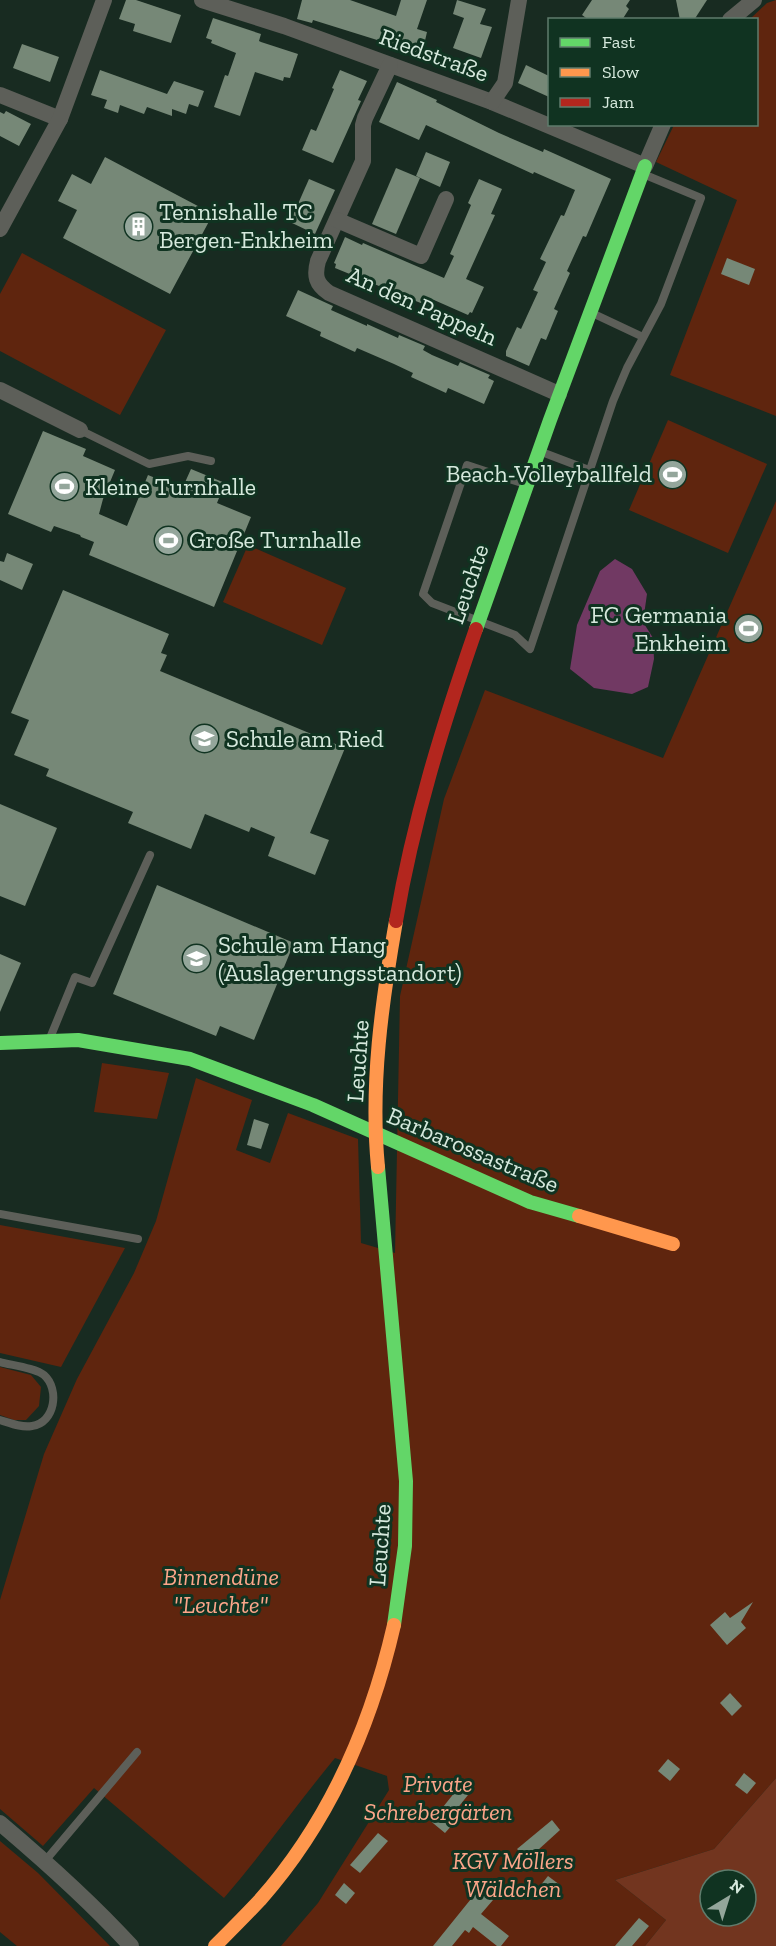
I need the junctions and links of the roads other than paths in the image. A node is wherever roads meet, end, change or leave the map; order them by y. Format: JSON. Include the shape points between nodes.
{"nodes":[{"id":1,"x":104,"y":0,"type":"edge"},
{"id":2,"x":202,"y":0,"type":"edge"},
{"id":3,"x":519,"y":0,"type":"edge"},
{"id":4,"x":754,"y":0,"type":"edge"},
{"id":5,"x":732,"y":18,"type":"edge"},
{"id":6,"x":390,"y":64,"type":"junction"},
{"id":7,"x":0,"y":94,"type":"edge"},
{"id":8,"x":492,"y":102,"type":"junction"},
{"id":9,"x":60,"y":119,"type":"junction"},
{"id":10,"x":662,"y":126,"type":"edge"},
{"id":11,"x":644,"y":170,"type":"junction"},
{"id":12,"x":446,"y":199,"type":"dead end"},
{"id":13,"x":337,"y":220,"type":"junction"},
{"id":14,"x":0,"y":230,"type":"edge"},
{"id":15,"x":590,"y":311,"type":"junction"},
{"id":16,"x":643,"y":337,"type":"junction"},
{"id":17,"x":0,"y":390,"type":"edge"},
{"id":18,"x":559,"y":394,"type":"junction"},
{"id":19,"x":80,"y":430,"type":"joint"},
{"id":20,"x":538,"y":451,"type":"junction"},
{"id":21,"x":211,"y":461,"type":"dead end"},
{"id":22,"x":589,"y":470,"type":"junction"},
{"id":23,"x":526,"y":484,"type":"junction"},
{"id":24,"x":479,"y":621,"type":"junction"},
{"id":25,"x":150,"y":855,"type":"dead end"},
{"id":26,"x":49,"y":1041,"type":"junction"},
{"id":27,"x":0,"y":1043,"type":"edge"},
{"id":28,"x":376,"y":1134,"type":"junction"},
{"id":29,"x":0,"y":1214,"type":"edge"},
{"id":30,"x":138,"y":1239,"type":"dead end"},
{"id":31,"x":674,"y":1244,"type":"dead end"},
{"id":32,"x":0,"y":1362,"type":"edge"},
{"id":33,"x":0,"y":1420,"type":"edge"},
{"id":34,"x":137,"y":1752,"type":"dead end"},
{"id":35,"x":0,"y":1823,"type":"edge"},
{"id":36,"x":45,"y":1861,"type":"junction"},
{"id":37,"x":131,"y":1946,"type":"edge"},
{"id":38,"x":215,"y":1946,"type":"edge"}],
"edges":[{"from":1,"to":9,"type":"street"},
{"from":2,"to":6,"type":"street","name":"Riedstraße"},
{"from":3,"to":8,"type":"street","via":[[506,83]]},
{"from":4,"to":5,"type":"street"},
{"from":6,"to":8,"type":"street","name":"Riedstraße"},
{"from":6,"to":13,"type":"street","name":"An den Pappeln","via":[[364,118],[363,161]]},
{"from":7,"to":9,"type":"street"},
{"from":8,"to":11,"type":"street","name":"Riedstraße"},
{"from":9,"to":14,"type":"street"},
{"from":10,"to":11,"type":"street"},
{"from":11,"to":15,"type":"street","name":"Leuchte"},
{"from":11,"to":16,"type":"lane","via":[[701,198],[661,304]]},
{"from":12,"to":13,"type":"street","via":[[421,256]]},
{"from":13,"to":18,"type":"street","name":"An den Pappeln","via":[[315,271],[323,288]]},
{"from":15,"to":16,"type":"lane"},
{"from":15,"to":18,"type":"street","name":"Leuchte"},
{"from":16,"to":22,"type":"lane","via":[[616,394]]},
{"from":17,"to":19,"type":"street"},
{"from":18,"to":20,"type":"street","name":"Leuchte"},
{"from":19,"to":21,"type":"lane","via":[[148,464],[188,456]]},
{"from":20,"to":22,"type":"lane"},
{"from":20,"to":23,"type":"street","name":"Leuchte"},
{"from":22,"to":24,"type":"lane","via":[[530,649],[515,635]]},
{"from":23,"to":24,"type":"street","name":"Leuchte"},
{"from":23,"to":24,"type":"lane","via":[[467,465],[424,588],[423,594],[432,603]]},
{"from":24,"to":28,"type":"street","name":"Leuchte","via":[[424,795],[405,873],[389,965]]},
{"from":25,"to":26,"type":"lane","via":[[92,983],[75,977]]},
{"from":26,"to":27,"type":"street","name":"Barbarossastraße"},
{"from":26,"to":28,"type":"street","name":"Barbarossastraße","via":[[78,1040],[190,1059],[313,1105]]},
{"from":28,"to":31,"type":"street","name":"Barbarossastraße","via":[[530,1202]]},
{"from":28,"to":38,"type":"street","name":"Leuchte","via":[[406,1486],[406,1532],[396,1623],[376,1695],[334,1793],[282,1874]]},
{"from":29,"to":30,"type":"lane"},
{"from":32,"to":33,"type":"lane","via":[[43,1373],[55,1394],[45,1419],[33,1427]]},
{"from":34,"to":36,"type":"lane"},
{"from":35,"to":36,"type":"street"},
{"from":36,"to":37,"type":"street"}]}
